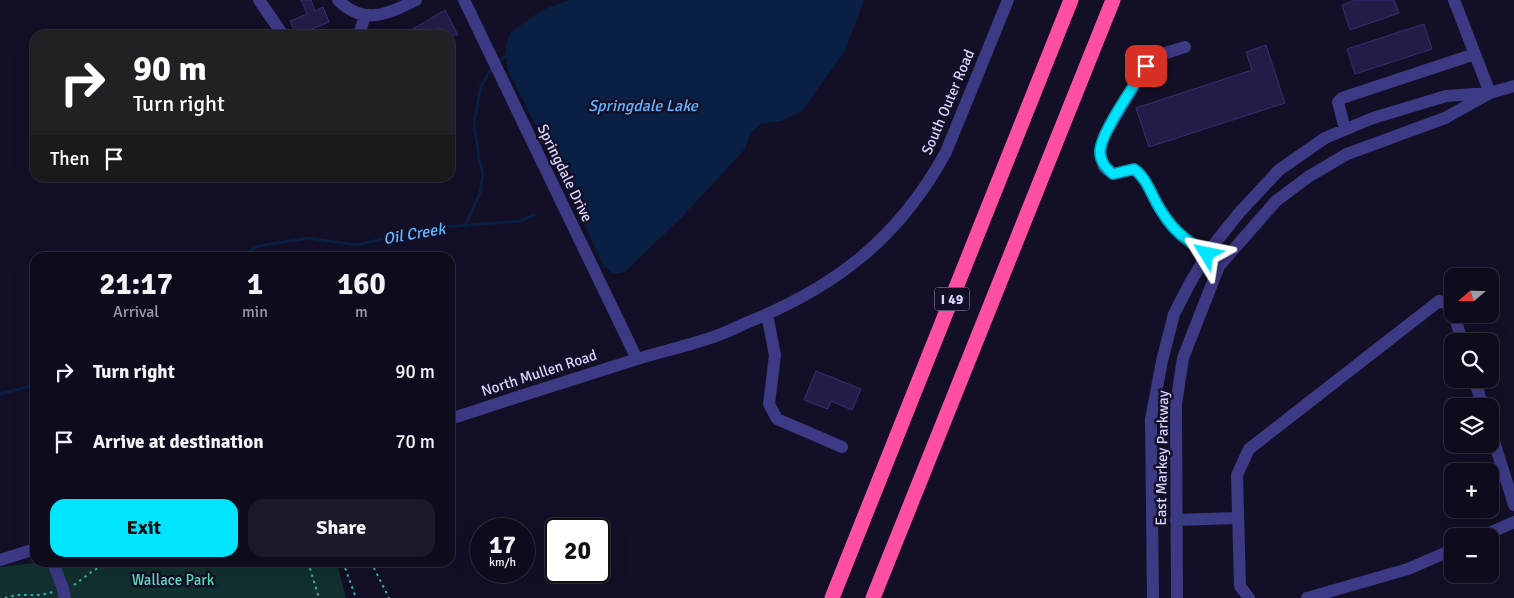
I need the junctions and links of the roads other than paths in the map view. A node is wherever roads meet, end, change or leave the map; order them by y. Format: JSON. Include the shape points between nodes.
{"nodes":[{"id":1,"x":259,"y":0,"type":"edge"},
{"id":2,"x":338,"y":0,"type":"edge"},
{"id":3,"x":416,"y":0,"type":"edge"},
{"id":4,"x":464,"y":0,"type":"edge"},
{"id":5,"x":1008,"y":0,"type":"edge"},
{"id":6,"x":1071,"y":0,"type":"edge"},
{"id":7,"x":1113,"y":0,"type":"edge"},
{"id":8,"x":1454,"y":0,"type":"edge"},
{"id":9,"x":365,"y":15,"type":"junction"},
{"id":10,"x":280,"y":30,"type":"edge"},
{"id":11,"x":360,"y":30,"type":"edge"},
{"id":12,"x":1185,"y":47,"type":"dead end"},
{"id":13,"x":1475,"y":54,"type":"junction"},
{"id":14,"x":1514,"y":86,"type":"edge"},
{"id":15,"x":1490,"y":94,"type":"junction"},
{"id":16,"x":1346,"y":129,"type":"junction"},
{"id":17,"x":1207,"y":254,"type":"junction"},
{"id":18,"x":1444,"y":303,"type":"edge"},
{"id":19,"x":767,"y":315,"type":"junction"},
{"id":20,"x":637,"y":359,"type":"junction"},
{"id":21,"x":455,"y":416,"type":"edge"},
{"id":22,"x":842,"y":447,"type":"dead end"},
{"id":23,"x":1498,"y":453,"type":"edge"},
{"id":24,"x":1514,"y":505,"type":"edge"},
{"id":25,"x":1238,"y":518,"type":"junction"},
{"id":26,"x":1176,"y":520,"type":"junction"},
{"id":27,"x":1514,"y":522,"type":"edge"},
{"id":28,"x":1499,"y":529,"type":"edge"},
{"id":29,"x":30,"y":551,"type":"edge"},
{"id":30,"x":1444,"y":553,"type":"edge"},
{"id":31,"x":0,"y":560,"type":"edge"},
{"id":32,"x":55,"y":567,"type":"edge"},
{"id":33,"x":65,"y":598,"type":"edge"},
{"id":34,"x":832,"y":598,"type":"edge"},
{"id":35,"x":873,"y":598,"type":"edge"},
{"id":36,"x":1153,"y":598,"type":"edge"},
{"id":37,"x":1177,"y":598,"type":"edge"},
{"id":38,"x":1249,"y":598,"type":"edge"},
{"id":39,"x":1307,"y":598,"type":"edge"}],
"edges":[{"from":1,"to":10,"type":"street"},
{"from":2,"to":9,"type":"street","via":[[349,9]]},
{"from":3,"to":9,"type":"street","via":[[393,12]]},
{"from":4,"to":20,"type":"street","name":"Springdale Drive"},
{"from":5,"to":19,"type":"street","name":"South Outer Road","via":[[946,152],[922,192],[903,216],[858,260],[833,279]]},
{"from":6,"to":34,"type":"highway","number":"I 49"},
{"from":7,"to":35,"type":"highway","number":"I 49"},
{"from":8,"to":13,"type":"street"},
{"from":9,"to":11,"type":"street"},
{"from":12,"to":17,"type":"street","via":[[1159,55],[1146,66],[1104,136],[1100,152],[1104,167],[1113,174],[1134,169],[1141,174],[1177,233]]},
{"from":13,"to":15,"type":"street"},
{"from":13,"to":16,"type":"street","via":[[1342,98],[1338,102]]},
{"from":14,"to":15,"type":"street"},
{"from":15,"to":16,"type":"street","name":"East Markey Parkway","via":[[1446,96]]},
{"from":15,"to":26,"type":"street","name":"East Markey Parkway","via":[[1445,118],[1347,154],[1308,177],[1276,201],[1219,266],[1183,358],[1176,404]]},
{"from":16,"to":17,"type":"street","name":"East Markey Parkway","via":[[1325,138],[1279,170]]},
{"from":17,"to":36,"type":"street","name":"East Markey Parkway","via":[[1174,314],[1151,419]]},
{"from":18,"to":25,"type":"street","via":[[1439,301],[1249,449],[1237,475]]},
{"from":19,"to":20,"type":"street","name":"North Mullen Road","via":[[709,339]]},
{"from":19,"to":22,"type":"street","via":[[775,355],[769,404],[777,419]]},
{"from":20,"to":21,"type":"street","name":"North Mullen Road"},
{"from":23,"to":24,"type":"street"},
{"from":25,"to":26,"type":"street"},
{"from":25,"to":38,"type":"street","via":[[1240,586]]},
{"from":26,"to":37,"type":"street","name":"East Markey Parkway"},
{"from":27,"to":28,"type":"street"},
{"from":29,"to":31,"type":"street"},
{"from":30,"to":39,"type":"street","via":[[1408,569]]},
{"from":32,"to":33,"type":"street"}]}
